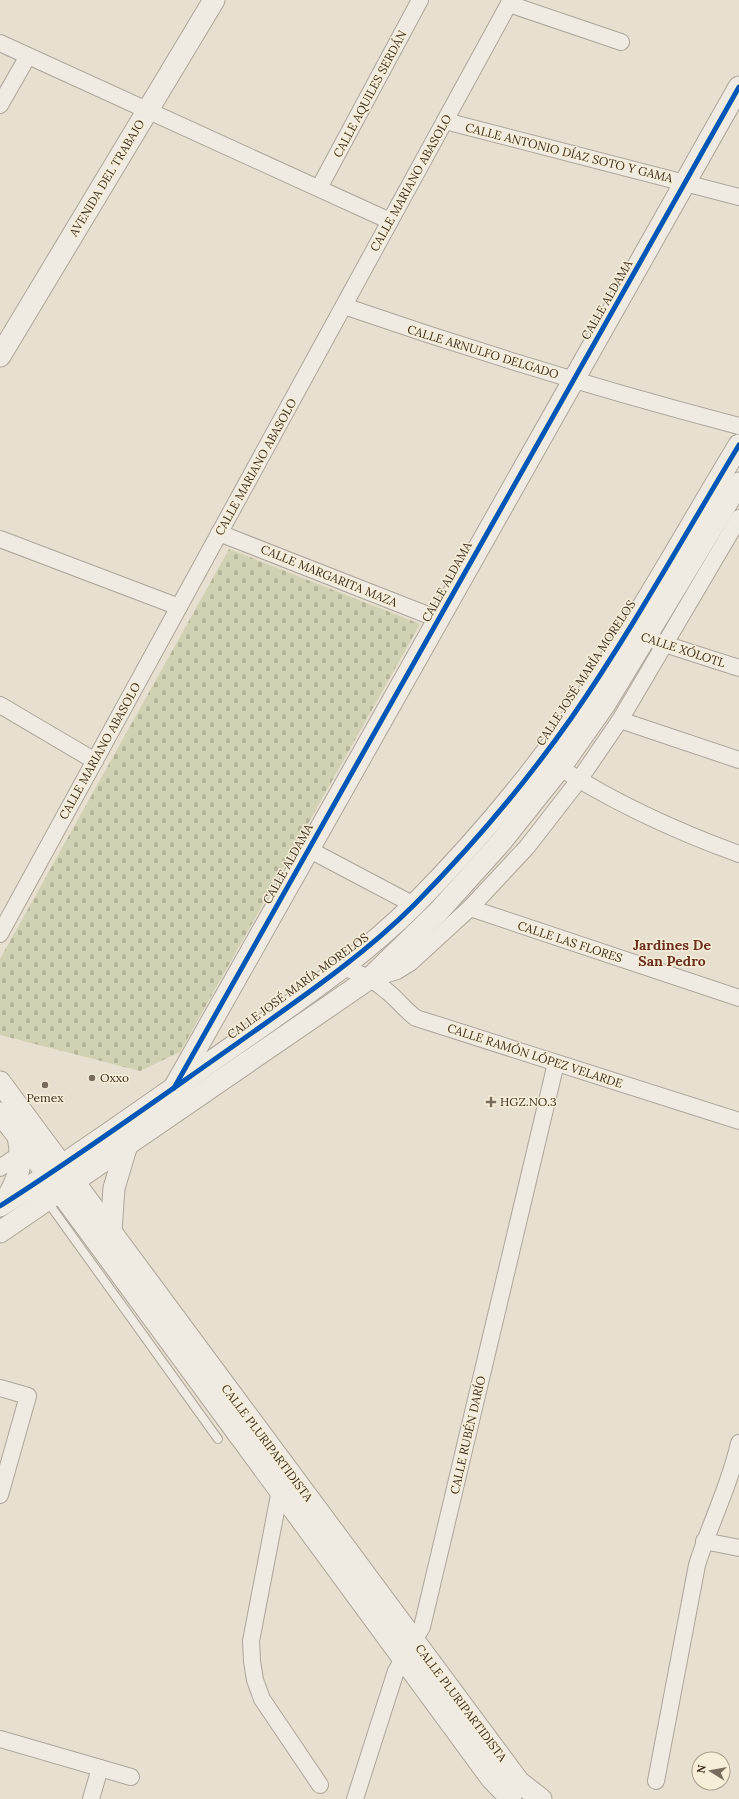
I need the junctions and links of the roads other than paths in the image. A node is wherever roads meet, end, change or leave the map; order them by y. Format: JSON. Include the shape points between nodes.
{"nodes":[{"id":1,"x":214,"y":0,"type":"edge"},
{"id":2,"x":420,"y":0,"type":"edge"},
{"id":3,"x":510,"y":2,"type":"edge"},
{"id":4,"x":621,"y":42,"type":"dead end"},
{"id":5,"x":0,"y":43,"type":"edge"},
{"id":6,"x":28,"y":56,"type":"junction"},
{"id":7,"x":739,"y":87,"type":"edge"},
{"id":8,"x":0,"y":105,"type":"edge"},
{"id":9,"x":147,"y":110,"type":"junction"},
{"id":10,"x":445,"y":121,"type":"junction"},
{"id":11,"x":685,"y":183,"type":"junction"},
{"id":12,"x":319,"y":188,"type":"junction"},
{"id":13,"x":739,"y":197,"type":"edge"},
{"id":14,"x":390,"y":221,"type":"junction"},
{"id":15,"x":344,"y":306,"type":"junction"},
{"id":16,"x":0,"y":356,"type":"edge"},
{"id":17,"x":573,"y":380,"type":"junction"},
{"id":18,"x":739,"y":426,"type":"edge"},
{"id":19,"x":739,"y":445,"type":"edge"},
{"id":20,"x":736,"y":493,"type":"edge"},
{"id":21,"x":739,"y":518,"type":"edge"},
{"id":22,"x":220,"y":533,"type":"junction"},
{"id":23,"x":0,"y":539,"type":"edge"},
{"id":24,"x":705,"y":558,"type":"junction"},
{"id":25,"x":179,"y":607,"type":"junction"},
{"id":26,"x":438,"y":619,"type":"junction"},
{"id":27,"x":646,"y":638,"type":"junction"},
{"id":28,"x":739,"y":668,"type":"edge"},
{"id":29,"x":0,"y":705,"type":"edge"},
{"id":30,"x":620,"y":720,"type":"junction"},
{"id":31,"x":542,"y":757,"type":"junction"},
{"id":32,"x":739,"y":760,"type":"edge"},
{"id":33,"x":95,"y":761,"type":"junction"},
{"id":34,"x":560,"y":768,"type":"junction"},
{"id":35,"x":579,"y":780,"type":"junction"},
{"id":36,"x":308,"y":849,"type":"junction"},
{"id":37,"x":739,"y":854,"type":"edge"},
{"id":38,"x":414,"y":905,"type":"junction"},
{"id":39,"x":470,"y":908,"type":"junction"},
{"id":40,"x":0,"y":934,"type":"edge"},
{"id":41,"x":344,"y":967,"type":"junction"},
{"id":42,"x":370,"y":978,"type":"junction"},
{"id":43,"x":739,"y":998,"type":"edge"},
{"id":44,"x":556,"y":1063,"type":"junction"},
{"id":45,"x":0,"y":1082,"type":"edge"},
{"id":46,"x":174,"y":1088,"type":"junction"},
{"id":47,"x":0,"y":1113,"type":"edge"},
{"id":48,"x":739,"y":1121,"type":"edge"},
{"id":49,"x":19,"y":1145,"type":"junction"},
{"id":50,"x":127,"y":1145,"type":"junction"},
{"id":51,"x":0,"y":1168,"type":"edge"},
{"id":52,"x":51,"y":1185,"type":"junction"},
{"id":53,"x":0,"y":1206,"type":"edge"},
{"id":54,"x":0,"y":1232,"type":"edge"},
{"id":55,"x":111,"y":1232,"type":"junction"},
{"id":56,"x":0,"y":1388,"type":"edge"},
{"id":57,"x":218,"y":1439,"type":"dead end"},
{"id":58,"x":739,"y":1444,"type":"edge"},
{"id":59,"x":280,"y":1490,"type":"junction"},
{"id":60,"x":0,"y":1495,"type":"edge"},
{"id":61,"x":704,"y":1541,"type":"junction"},
{"id":62,"x":739,"y":1548,"type":"edge"},
{"id":63,"x":409,"y":1649,"type":"junction"},
{"id":64,"x":0,"y":1739,"type":"edge"},
{"id":65,"x":100,"y":1768,"type":"junction"},
{"id":66,"x":132,"y":1777,"type":"dead end"},
{"id":67,"x":656,"y":1781,"type":"dead end"},
{"id":68,"x":320,"y":1785,"type":"dead end"},
{"id":69,"x":91,"y":1799,"type":"edge"},
{"id":70,"x":355,"y":1799,"type":"edge"},
{"id":71,"x":512,"y":1799,"type":"edge"},
{"id":72,"x":541,"y":1799,"type":"edge"}],
"edges":[{"from":1,"to":9,"type":"street","name":"AVENIDA DEL TRABAJO"},
{"from":2,"to":12,"type":"street","name":"CALLE AQUILES SERDÁN"},
{"from":3,"to":4,"type":"street"},
{"from":3,"to":10,"type":"street","name":"CALLE MARIANO ABASOLO"},
{"from":5,"to":6,"type":"street"},
{"from":6,"to":8,"type":"street"},
{"from":6,"to":9,"type":"street"},
{"from":7,"to":11,"type":"street","name":"CALLE ALDAMA"},
{"from":9,"to":12,"type":"street"},
{"from":9,"to":16,"type":"street","name":"AVENIDA DEL TRABAJO"},
{"from":10,"to":11,"type":"street","name":"CALLE ANTONIO DÍAZ SOTO Y GAMA"},
{"from":10,"to":14,"type":"street","name":"CALLE MARIANO ABASOLO"},
{"from":11,"to":13,"type":"street","name":"CALLE ANTONIO DÍAZ SOTO Y GAMA"},
{"from":11,"to":17,"type":"street","name":"CALLE ALDAMA"},
{"from":12,"to":14,"type":"street"},
{"from":14,"to":15,"type":"street","name":"CALLE MARIANO ABASOLO"},
{"from":15,"to":17,"type":"street","name":"CALLE ARNULFO DELGADO","via":[[457,345]]},
{"from":15,"to":22,"type":"street","name":"CALLE MARIANO ABASOLO"},
{"from":17,"to":18,"type":"street","name":"CALLE ARNULFO DELGADO"},
{"from":17,"to":26,"type":"street","name":"CALLE ALDAMA"},
{"from":19,"to":27,"type":"street","name":"CALLE JOSÉ MARÍA MORELOS"},
{"from":20,"to":24,"type":"street","name":"CALLE JOSÉ MARÍA MORELOS"},
{"from":21,"to":24,"type":"street"},
{"from":22,"to":25,"type":"street","name":"CALLE MARIANO ABASOLO"},
{"from":22,"to":26,"type":"street","name":"CALLE MARGARITA MAZA"},
{"from":23,"to":25,"type":"street"},
{"from":24,"to":27,"type":"street","name":"CALLE JOSÉ MARÍA MORELOS"},
{"from":25,"to":33,"type":"street","name":"CALLE MARIANO ABASOLO"},
{"from":26,"to":36,"type":"street","name":"CALLE ALDAMA"},
{"from":27,"to":28,"type":"street","name":"CALLE XÓLOTL"},
{"from":27,"to":30,"type":"street"},
{"from":27,"to":31,"type":"street","name":"CALLE JOSÉ MARÍA MORELOS","via":[[572,716]]},
{"from":27,"to":34,"type":"street","name":"CALLE JOSÉ MARÍA MORELOS"},
{"from":29,"to":33,"type":"street"},
{"from":30,"to":32,"type":"street"},
{"from":30,"to":35,"type":"street"},
{"from":31,"to":34,"type":"street"},
{"from":31,"to":38,"type":"street","name":"CALLE JOSÉ MARÍA MORELOS","via":[[459,858]]},
{"from":33,"to":40,"type":"street","name":"CALLE MARIANO ABASOLO"},
{"from":34,"to":35,"type":"street"},
{"from":34,"to":42,"type":"street","name":"CALLE JOSÉ MARÍA MORELOS","via":[[470,878]]},
{"from":35,"to":37,"type":"street","via":[[635,811]]},
{"from":35,"to":39,"type":"street","via":[[527,847]]},
{"from":36,"to":38,"type":"street"},
{"from":36,"to":46,"type":"street","name":"CALLE ALDAMA"},
{"from":38,"to":41,"type":"street","name":"CALLE JOSÉ MARÍA MORELOS"},
{"from":39,"to":42,"type":"street","via":[[410,963],[397,971]]},
{"from":39,"to":43,"type":"street","name":"CALLE LAS FLORES"},
{"from":41,"to":42,"type":"street","name":"CALLE RAMÓN LÓPEZ VELARDE"},
{"from":41,"to":46,"type":"street","name":"CALLE JOSÉ MARÍA MORELOS"},
{"from":42,"to":44,"type":"street","name":"CALLE RAMÓN LÓPEZ VELARDE","via":[[416,1018]]},
{"from":42,"to":50,"type":"street","name":"CALLE JOSÉ MARÍA MORELOS"},
{"from":44,"to":48,"type":"street","name":"CALLE RAMÓN LÓPEZ VELARDE"},
{"from":44,"to":63,"type":"street","name":"CALLE RUBÉN DARÍO","via":[[422,1627]]},
{"from":45,"to":52,"type":"street","name":"CALLE PLURIPARTIDISTA"},
{"from":46,"to":52,"type":"street","name":"CALLE JOSÉ MARÍA MORELOS"},
{"from":47,"to":49,"type":"street","name":"CALLE PLURIPARTIDISTA"},
{"from":49,"to":51,"type":"street"},
{"from":49,"to":52,"type":"street","name":"CALLE PLURIPARTIDISTA"},
{"from":49,"to":53,"type":"street","via":[[17,1177],[10,1193]]},
{"from":50,"to":52,"type":"street","name":"CALLE JOSÉ MARÍA MORELOS"},
{"from":50,"to":55,"type":"street","via":[[114,1188]]},
{"from":52,"to":53,"type":"street","name":"CALLE JOSÉ MARÍA MORELOS"},
{"from":52,"to":54,"type":"street","name":"CALLE JOSÉ MARÍA MORELOS"},
{"from":52,"to":55,"type":"street","name":"CALLE PLURIPARTIDISTA"},
{"from":52,"to":57,"type":"lane"},
{"from":52,"to":59,"type":"street","name":"CALLE PLURIPARTIDISTA"},
{"from":55,"to":63,"type":"street","name":"CALLE PLURIPARTIDISTA"},
{"from":56,"to":60,"type":"street","via":[[28,1396]]},
{"from":58,"to":61,"type":"street","via":[[732,1472]]},
{"from":59,"to":63,"type":"street","name":"CALLE PLURIPARTIDISTA"},
{"from":59,"to":68,"type":"street","name":"CALLE PLURIPARTIDISTA","via":[[252,1634],[252,1661],[262,1699]]},
{"from":61,"to":62,"type":"street"},
{"from":61,"to":67,"type":"street","via":[[697,1565]]},
{"from":63,"to":70,"type":"street","name":"CALLE RUBÉN DARÍO","via":[[396,1671]]},
{"from":63,"to":71,"type":"street","name":"CALLE PLURIPARTIDISTA","via":[[491,1778]]},
{"from":63,"to":72,"type":"street","name":"CALLE PLURIPARTIDISTA","via":[[519,1782]]},
{"from":64,"to":65,"type":"street"},
{"from":65,"to":66,"type":"street"},
{"from":65,"to":69,"type":"street"}]}
